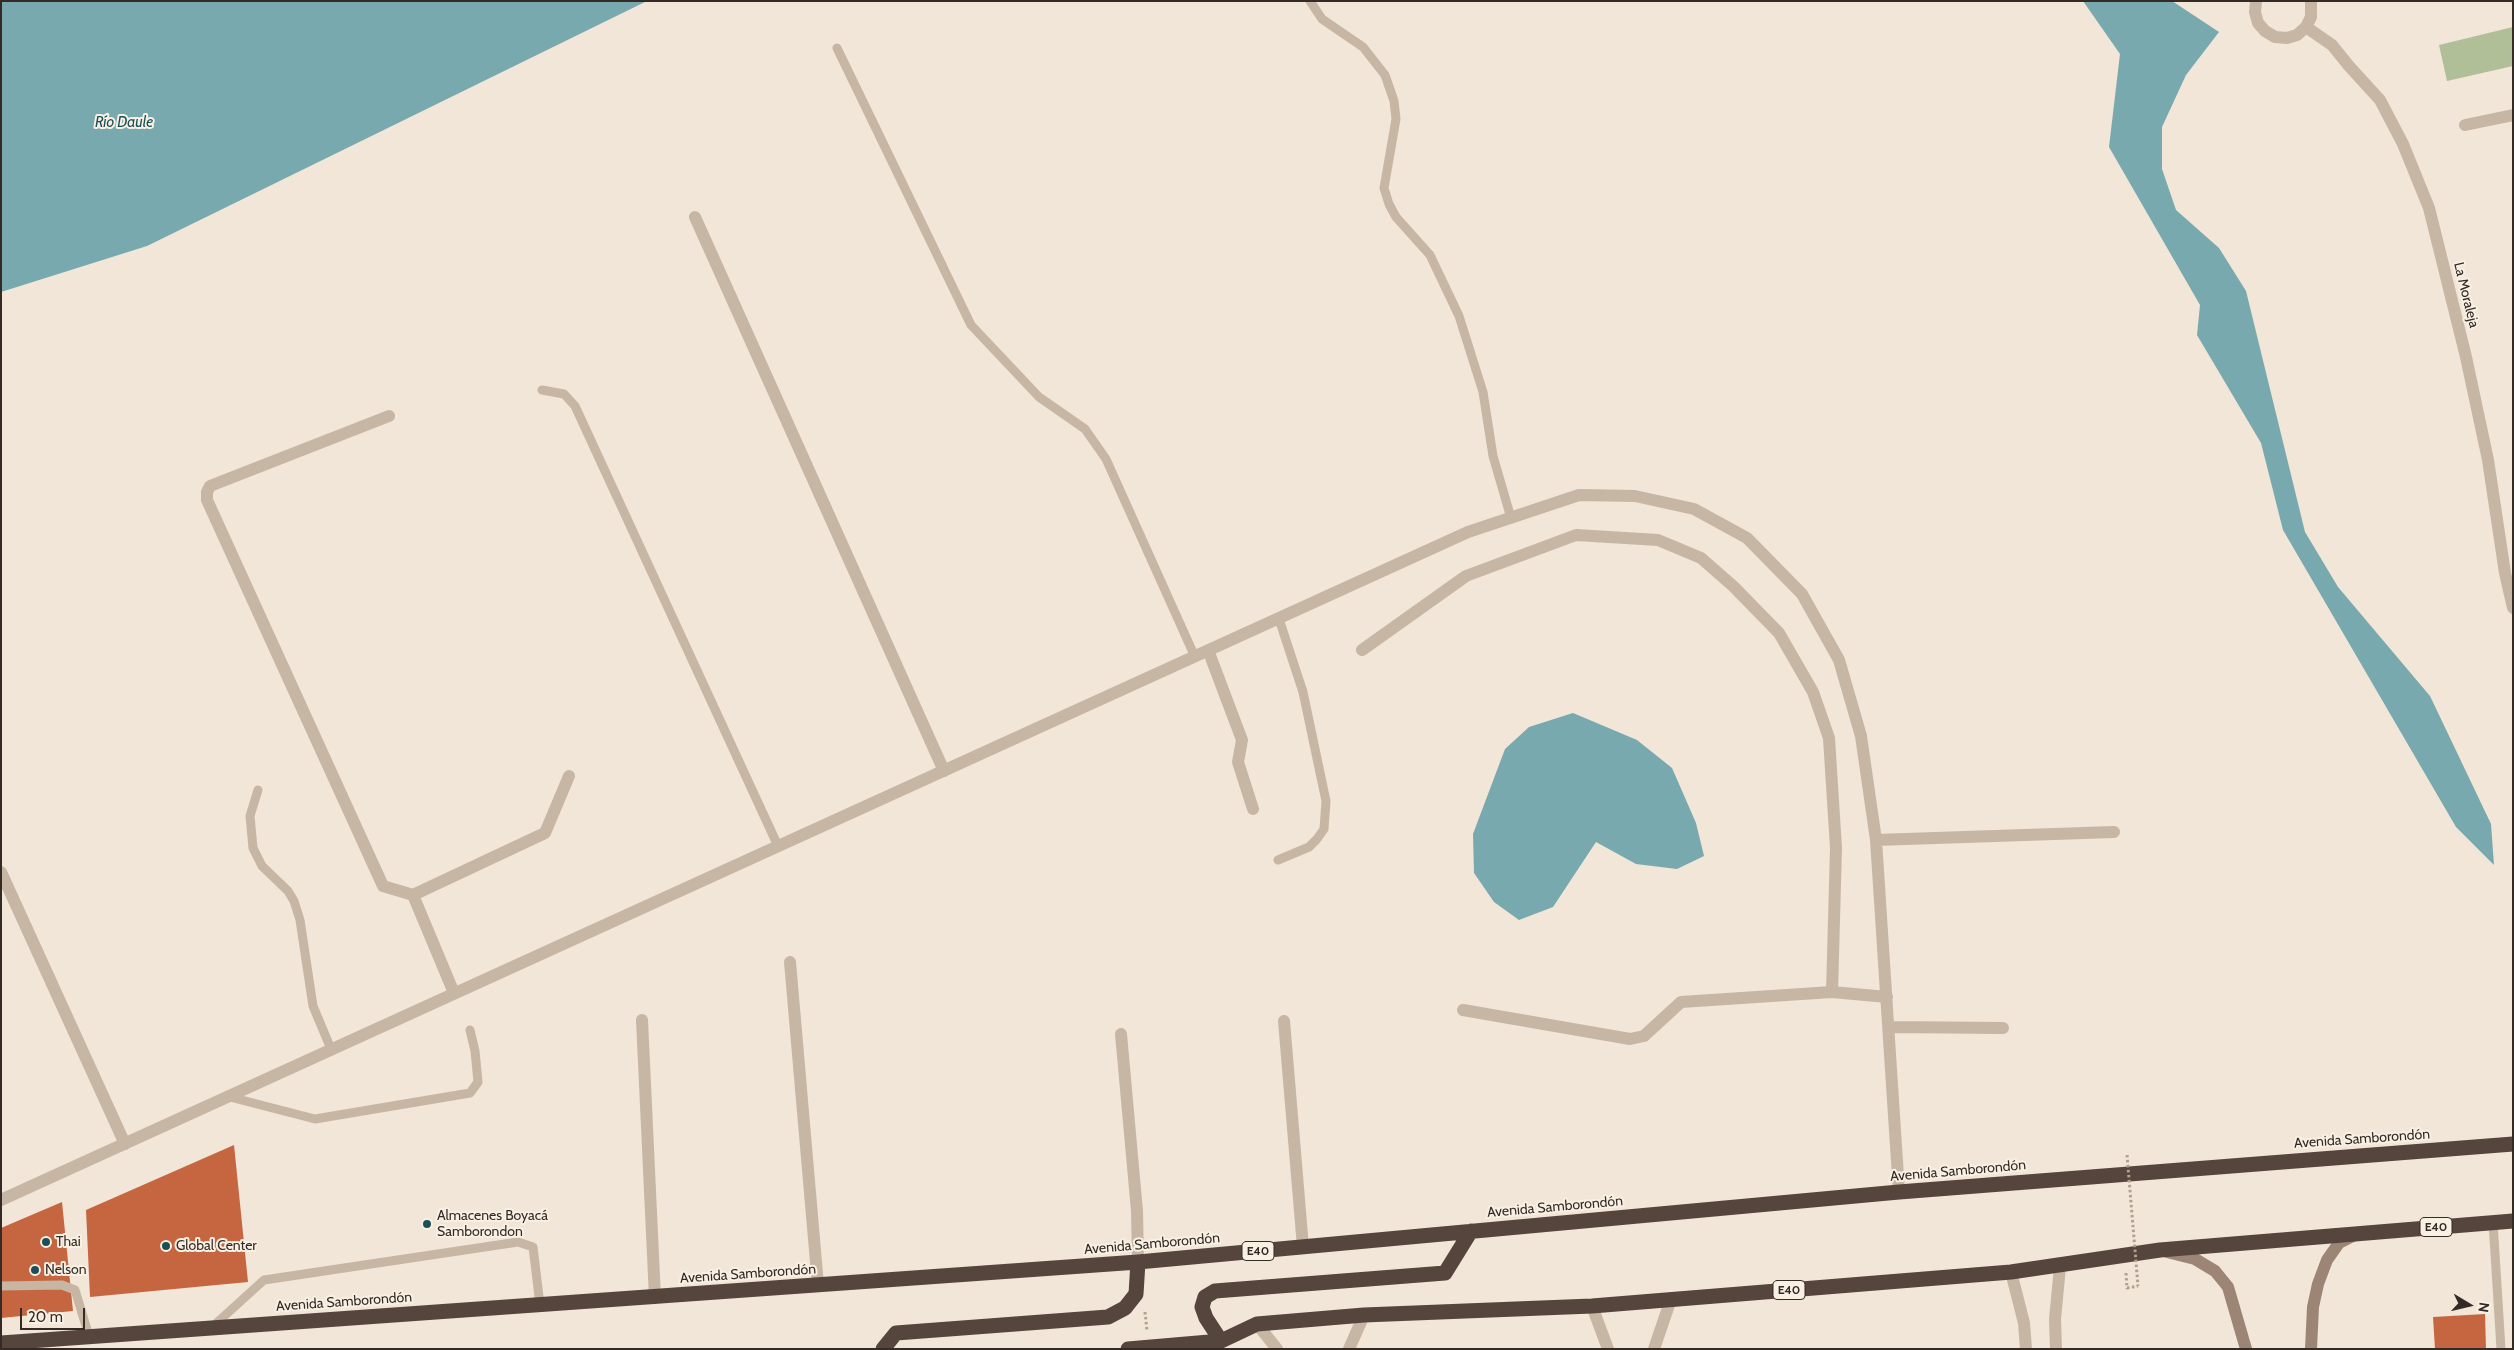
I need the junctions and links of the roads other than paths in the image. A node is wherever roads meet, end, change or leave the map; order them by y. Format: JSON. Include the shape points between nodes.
{"nodes":[{"id":1,"x":1310,"y":1,"type":"edge"},
{"id":2,"x":2256,"y":1,"type":"edge"},
{"id":3,"x":2311,"y":1,"type":"edge"},
{"id":4,"x":2306,"y":27,"type":"junction"},
{"id":5,"x":837,"y":48,"type":"dead end"},
{"id":6,"x":2513,"y":115,"type":"edge"},
{"id":7,"x":2465,"y":125,"type":"dead end"},
{"id":8,"x":695,"y":217,"type":"dead end"},
{"id":9,"x":542,"y":390,"type":"dead end"},
{"id":10,"x":388,"y":416,"type":"dead end"},
{"id":11,"x":1511,"y":518,"type":"junction"},
{"id":12,"x":2513,"y":608,"type":"edge"},
{"id":13,"x":1279,"y":619,"type":"junction"},
{"id":14,"x":1208,"y":650,"type":"junction"},
{"id":15,"x":1362,"y":650,"type":"dead end"},
{"id":16,"x":1195,"y":657,"type":"junction"},
{"id":17,"x":944,"y":771,"type":"junction"},
{"id":18,"x":569,"y":776,"type":"dead end"},
{"id":19,"x":258,"y":790,"type":"dead end"},
{"id":20,"x":1253,"y":809,"type":"dead end"},
{"id":21,"x":2114,"y":832,"type":"dead end"},
{"id":22,"x":1876,"y":840,"type":"junction"},
{"id":23,"x":778,"y":846,"type":"junction"},
{"id":24,"x":1278,"y":860,"type":"dead end"},
{"id":25,"x":1,"y":872,"type":"edge"},
{"id":26,"x":413,"y":895,"type":"junction"},
{"id":27,"x":790,"y":962,"type":"dead end"},
{"id":28,"x":1832,"y":992,"type":"junction"},
{"id":29,"x":454,"y":994,"type":"junction"},
{"id":30,"x":1888,"y":997,"type":"junction"},
{"id":31,"x":1463,"y":1010,"type":"dead end"},
{"id":32,"x":642,"y":1020,"type":"dead end"},
{"id":33,"x":1284,"y":1021,"type":"dead end"},
{"id":34,"x":1890,"y":1027,"type":"junction"},
{"id":35,"x":2003,"y":1028,"type":"dead end"},
{"id":36,"x":470,"y":1030,"type":"dead end"},
{"id":37,"x":1121,"y":1034,"type":"dead end"},
{"id":38,"x":331,"y":1050,"type":"junction"},
{"id":39,"x":230,"y":1097,"type":"junction"},
{"id":40,"x":125,"y":1144,"type":"junction"},
{"id":41,"x":2513,"y":1144,"type":"edge"},
{"id":42,"x":1899,"y":1192,"type":"junction"},
{"id":43,"x":1,"y":1200,"type":"edge"},
{"id":44,"x":2513,"y":1220,"type":"edge"},
{"id":45,"x":2493,"y":1222,"type":"junction"},
{"id":46,"x":1472,"y":1232,"type":"junction"},
{"id":47,"x":2358,"y":1233,"type":"junction"},
{"id":48,"x":1303,"y":1247,"type":"junction"},
{"id":49,"x":2160,"y":1250,"type":"junction"},
{"id":50,"x":1138,"y":1262,"type":"junction"},
{"id":51,"x":2060,"y":1267,"type":"junction"},
{"id":52,"x":2010,"y":1272,"type":"junction"},
{"id":53,"x":818,"y":1285,"type":"junction"},
{"id":54,"x":1,"y":1286,"type":"edge"},
{"id":55,"x":655,"y":1298,"type":"junction"},
{"id":56,"x":1670,"y":1299,"type":"junction"},
{"id":57,"x":540,"y":1304,"type":"junction"},
{"id":58,"x":1592,"y":1306,"type":"junction"},
{"id":59,"x":1364,"y":1315,"type":"junction"},
{"id":60,"x":1257,"y":1324,"type":"junction"},
{"id":61,"x":211,"y":1328,"type":"junction"},
{"id":62,"x":89,"y":1336,"type":"junction"},
{"id":63,"x":1221,"y":1340,"type":"junction"},
{"id":64,"x":1,"y":1342,"type":"edge"},
{"id":65,"x":1148,"y":1348,"type":"edge"},
{"id":66,"x":883,"y":1349,"type":"edge"},
{"id":67,"x":1128,"y":1349,"type":"edge"},
{"id":68,"x":1276,"y":1349,"type":"edge"},
{"id":69,"x":1349,"y":1349,"type":"edge"},
{"id":70,"x":1608,"y":1349,"type":"edge"},
{"id":71,"x":1654,"y":1349,"type":"edge"},
{"id":72,"x":2026,"y":1349,"type":"edge"},
{"id":73,"x":2056,"y":1349,"type":"edge"},
{"id":74,"x":2246,"y":1349,"type":"edge"},
{"id":75,"x":2311,"y":1349,"type":"edge"},
{"id":76,"x":2501,"y":1349,"type":"edge"}],
"edges":[{"from":1,"to":11,"type":"lane","via":[[1322,19],[1363,47],[1385,75],[1396,119],[1384,188],[1386,196],[1396,217],[1430,255],[1459,316],[1483,392],[1493,456]]},
{"from":2,"to":4,"type":"street","via":[[2258,23],[2270,34],[2286,38],[2297,35]]},
{"from":3,"to":4,"type":"street","via":[[2312,17]]},
{"from":4,"to":12,"type":"street","name":"La Moraleja","via":[[2332,45],[2380,100],[2403,144],[2429,208],[2488,460]]},
{"from":5,"to":16,"type":"lane","via":[[971,325],[1039,396],[1085,429],[1106,458]]},
{"from":6,"to":7,"type":"street"},
{"from":8,"to":17,"type":"street"},
{"from":9,"to":23,"type":"lane","via":[[564,394],[575,406]]},
{"from":10,"to":26,"type":"street","via":[[210,486],[207,500],[383,886]]},
{"from":11,"to":13,"type":"street","via":[[1468,532]]},
{"from":11,"to":22,"type":"street","via":[[1579,495],[1635,496],[1694,509],[1747,538],[1802,594],[1839,660],[1861,736]]},
{"from":13,"to":14,"type":"street"},
{"from":13,"to":24,"type":"lane","via":[[1303,692],[1326,801],[1324,829],[1317,839],[1309,848]]},
{"from":14,"to":16,"type":"street"},
{"from":14,"to":20,"type":"street","via":[[1242,740],[1238,762]]},
{"from":15,"to":28,"type":"street","via":[[1466,576],[1576,536],[1658,540],[1701,558],[1779,632],[1813,692],[1829,738],[1836,848]]},
{"from":16,"to":17,"type":"street"},
{"from":17,"to":23,"type":"street"},
{"from":18,"to":26,"type":"street","via":[[545,833]]},
{"from":19,"to":38,"type":"lane","via":[[250,816],[253,848],[262,866],[288,891],[298,910],[313,1006]]},
{"from":21,"to":22,"type":"street"},
{"from":22,"to":30,"type":"street"},
{"from":23,"to":29,"type":"street"},
{"from":25,"to":40,"type":"street"},
{"from":26,"to":29,"type":"street"},
{"from":27,"to":53,"type":"street"},
{"from":28,"to":30,"type":"street"},
{"from":28,"to":31,"type":"street","via":[[1680,1002],[1644,1036],[1630,1039]]},
{"from":29,"to":38,"type":"street"},
{"from":30,"to":34,"type":"street"},
{"from":32,"to":55,"type":"street"},
{"from":33,"to":48,"type":"street"},
{"from":34,"to":35,"type":"street"},
{"from":34,"to":42,"type":"street"},
{"from":36,"to":39,"type":"lane","via":[[478,1082],[470,1093],[315,1119]]},
{"from":37,"to":50,"type":"street","via":[[1137,1211]]},
{"from":38,"to":39,"type":"street"},
{"from":39,"to":40,"type":"street"},
{"from":40,"to":43,"type":"street"},
{"from":41,"to":42,"type":"highway","name":"Avenida Samborondón","number":"E40"},
{"from":42,"to":46,"type":"highway","name":"Avenida Samborondón","number":"E40"},
{"from":44,"to":45,"type":"highway","number":"E40"},
{"from":45,"to":47,"type":"highway","number":"E40"},
{"from":45,"to":76,"type":"lane"},
{"from":46,"to":48,"type":"highway","name":"Avenida Samborondón","number":"E40"},
{"from":46,"to":63,"type":"highway","via":[[1445,1273],[1215,1291],[1205,1297],[1202,1307]]},
{"from":47,"to":49,"type":"highway","number":"E40"},
{"from":47,"to":75,"type":"street","via":[[2339,1243],[2327,1260],[2313,1307]]},
{"from":48,"to":50,"type":"highway","name":"Avenida Samborondón","number":"E40"},
{"from":49,"to":51,"type":"highway","number":"E40"},
{"from":49,"to":74,"type":"street","via":[[2195,1259],[2215,1271],[2228,1287]]},
{"from":50,"to":53,"type":"highway","name":"Avenida Samborondón","number":"E40"},
{"from":50,"to":66,"type":"highway","via":[[1136,1294],[1125,1308],[1108,1318],[896,1333]]},
{"from":51,"to":52,"type":"highway","number":"E40"},
{"from":51,"to":73,"type":"street"},
{"from":52,"to":56,"type":"highway","number":"E40"},
{"from":52,"to":72,"type":"street","via":[[2024,1324]]},
{"from":53,"to":55,"type":"highway","name":"Avenida Samborondón","number":"E40"},
{"from":54,"to":62,"type":"lane","via":[[62,1285],[76,1290]]},
{"from":55,"to":57,"type":"highway","name":"Avenida Samborondón","number":"E40"},
{"from":56,"to":58,"type":"highway","number":"E40"},
{"from":56,"to":71,"type":"street"},
{"from":57,"to":61,"type":"highway","name":"Avenida Samborondón","number":"E40"},
{"from":57,"to":61,"type":"lane","via":[[533,1247],[518,1242],[264,1280]]},
{"from":58,"to":59,"type":"highway","number":"E40"},
{"from":58,"to":70,"type":"street"},
{"from":59,"to":60,"type":"highway","number":"E40"},
{"from":59,"to":69,"type":"street"},
{"from":60,"to":63,"type":"highway","number":"E40"},
{"from":60,"to":68,"type":"street"},
{"from":61,"to":62,"type":"highway","name":"Avenida Samborondón","number":"E40"},
{"from":62,"to":64,"type":"highway","name":"Avenida Samborondón","number":"E40"},
{"from":63,"to":65,"type":"highway","number":"E40"},
{"from":65,"to":67,"type":"highway","number":"E40"}]}
